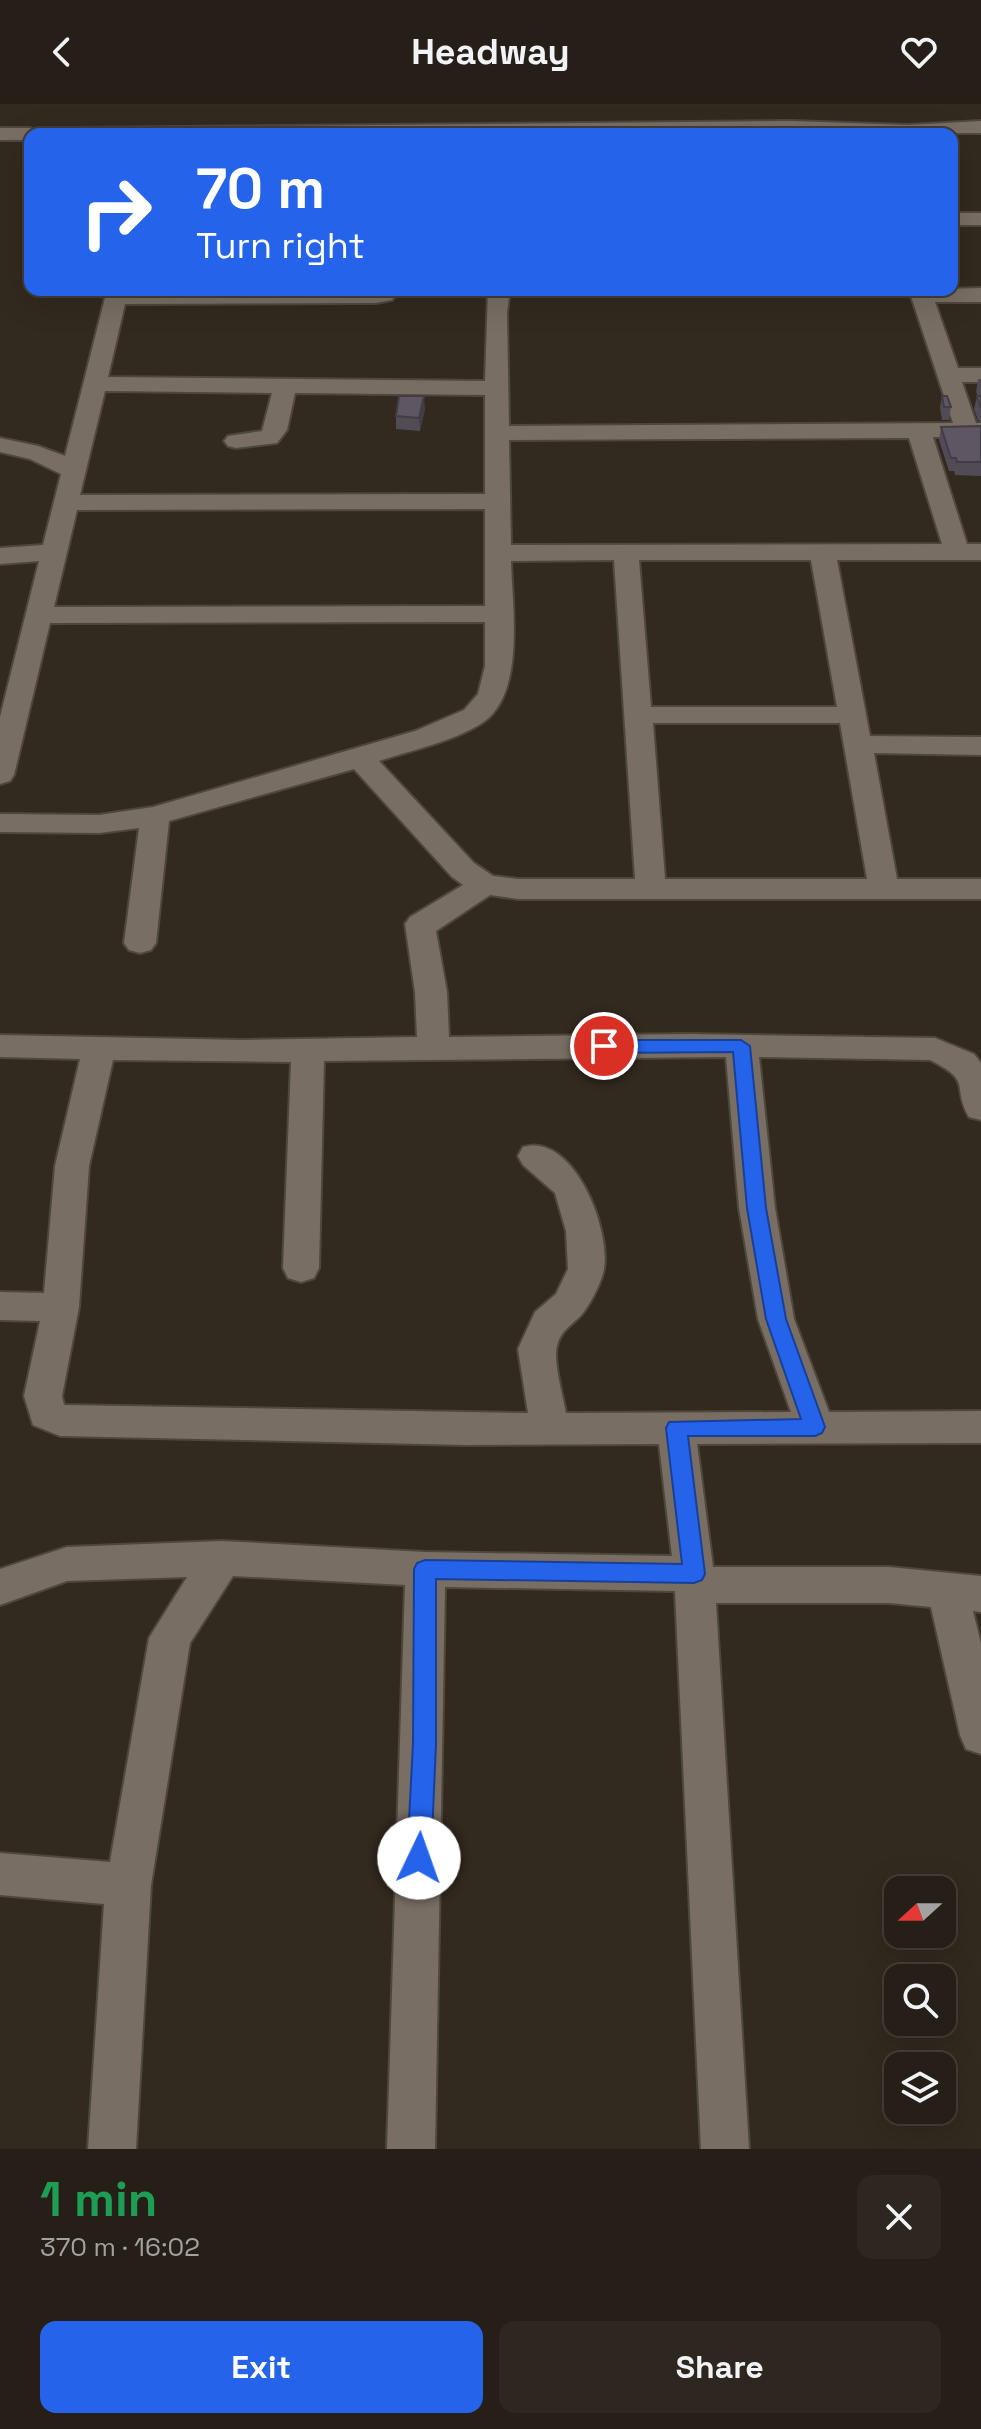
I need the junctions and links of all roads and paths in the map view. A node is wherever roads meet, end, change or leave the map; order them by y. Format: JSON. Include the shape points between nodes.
{"nodes":[{"id":1,"x":981,"y":127,"type":"edge"},
{"id":2,"x":742,"y":128,"type":"edge"},
{"id":3,"x":817,"y":128,"type":"edge"},
{"id":4,"x":958,"y":128,"type":"edge"},
{"id":5,"x":24,"y":135,"type":"edge"},
{"id":6,"x":0,"y":140,"type":"edge"},
{"id":7,"x":24,"y":141,"type":"edge"},
{"id":8,"x":958,"y":219,"type":"edge"},
{"id":9,"x":981,"y":219,"type":"edge"},
{"id":10,"x":958,"y":294,"type":"edge"},
{"id":11,"x":981,"y":295,"type":"edge"},
{"id":12,"x":117,"y":296,"type":"edge"},
{"id":13,"x":498,"y":296,"type":"edge"},
{"id":14,"x":922,"y":296,"type":"edge"},
{"id":15,"x":949,"y":375,"type":"junction"},
{"id":16,"x":981,"y":375,"type":"edge"},
{"id":17,"x":95,"y":384,"type":"junction"},
{"id":18,"x":285,"y":386,"type":"junction"},
{"id":19,"x":498,"y":388,"type":"junction"},
{"id":20,"x":919,"y":430,"type":"junction"},
{"id":21,"x":974,"y":430,"type":"edge"},
{"id":22,"x":498,"y":433,"type":"junction"},
{"id":23,"x":236,"y":441,"type":"dead end"},
{"id":24,"x":0,"y":445,"type":"edge"},
{"id":25,"x":74,"y":472,"type":"junction"},
{"id":26,"x":498,"y":501,"type":"junction"},
{"id":27,"x":66,"y":503,"type":"junction"},
{"id":28,"x":54,"y":552,"type":"junction"},
{"id":29,"x":969,"y":552,"type":"edge"},
{"id":30,"x":499,"y":553,"type":"junction"},
{"id":31,"x":823,"y":553,"type":"junction"},
{"id":32,"x":626,"y":554,"type":"junction"},
{"id":33,"x":0,"y":556,"type":"edge"},
{"id":34,"x":499,"y":614,"type":"junction"},
{"id":35,"x":38,"y":615,"type":"junction"},
{"id":36,"x":638,"y":715,"type":"junction"},
{"id":37,"x":852,"y":715,"type":"junction"},
{"id":38,"x":858,"y":744,"type":"junction"},
{"id":39,"x":981,"y":746,"type":"edge"},
{"id":40,"x":360,"y":758,"type":"junction"},
{"id":41,"x":0,"y":775,"type":"edge"},
{"id":42,"x":155,"y":816,"type":"junction"},
{"id":43,"x":0,"y":823,"type":"edge"},
{"id":44,"x":485,"y":885,"type":"junction"},
{"id":45,"x":651,"y":889,"type":"junction"},
{"id":46,"x":884,"y":889,"type":"junction"},
{"id":47,"x":981,"y":889,"type":"edge"},
{"id":48,"x":140,"y":943,"type":"dead end"},
{"id":49,"x":0,"y":1046,"type":"edge"},
{"id":50,"x":741,"y":1046,"type":"junction"},
{"id":51,"x":99,"y":1047,"type":"junction"},
{"id":52,"x":433,"y":1049,"type":"junction"},
{"id":53,"x":308,"y":1050,"type":"junction"},
{"id":54,"x":981,"y":1108,"type":"edge"},
{"id":55,"x":535,"y":1156,"type":"dead end"},
{"id":56,"x":301,"y":1268,"type":"dead end"},
{"id":57,"x":0,"y":1306,"type":"edge"},
{"id":58,"x":61,"y":1307,"type":"junction"},
{"id":59,"x":815,"y":1427,"type":"junction"},
{"id":60,"x":981,"y":1427,"type":"edge"},
{"id":61,"x":676,"y":1428,"type":"junction"},
{"id":62,"x":549,"y":1429,"type":"junction"},
{"id":63,"x":222,"y":1558,"type":"junction"},
{"id":64,"x":425,"y":1569,"type":"junction"},
{"id":65,"x":694,"y":1580,"type":"junction"},
{"id":66,"x":0,"y":1587,"type":"edge"},
{"id":67,"x":964,"y":1593,"type":"edge"},
{"id":68,"x":981,"y":1735,"type":"edge"},
{"id":69,"x":0,"y":1874,"type":"edge"},
{"id":70,"x":128,"y":1885,"type":"junction"},
{"id":71,"x":112,"y":2149,"type":"edge"},
{"id":72,"x":411,"y":2149,"type":"edge"},
{"id":73,"x":725,"y":2149,"type":"edge"}],
"edges":[{"from":1,"to":4,"type":"street"},
{"from":2,"to":3,"type":"street"},
{"from":5,"to":6,"type":"street"},
{"from":6,"to":7,"type":"street"},
{"from":8,"to":9,"type":"street"},
{"from":10,"to":11,"type":"street"},
{"from":12,"to":17,"type":"street"},
{"from":13,"to":19,"type":"street"},
{"from":14,"to":15,"type":"street"},
{"from":15,"to":16,"type":"street"},
{"from":15,"to":21,"type":"street"},
{"from":17,"to":18,"type":"street"},
{"from":17,"to":25,"type":"street"},
{"from":18,"to":19,"type":"street"},
{"from":18,"to":23,"type":"street","via":[[269,438]]},
{"from":19,"to":22,"type":"street"},
{"from":20,"to":21,"type":"street"},
{"from":20,"to":22,"type":"street"},
{"from":20,"to":29,"type":"street"},
{"from":22,"to":26,"type":"street"},
{"from":24,"to":25,"type":"street","via":[[54,458]]},
{"from":25,"to":27,"type":"street"},
{"from":26,"to":27,"type":"street"},
{"from":26,"to":30,"type":"street"},
{"from":27,"to":28,"type":"street"},
{"from":28,"to":33,"type":"street"},
{"from":28,"to":35,"type":"street"},
{"from":29,"to":31,"type":"street"},
{"from":30,"to":32,"type":"street"},
{"from":30,"to":34,"type":"street"},
{"from":31,"to":32,"type":"street"},
{"from":31,"to":37,"type":"street"},
{"from":32,"to":36,"type":"street"},
{"from":34,"to":35,"type":"street"},
{"from":34,"to":40,"type":"street","via":[[499,666],[491,695],[474,716]]},
{"from":35,"to":41,"type":"street"},
{"from":36,"to":37,"type":"street"},
{"from":36,"to":45,"type":"street"},
{"from":37,"to":38,"type":"street"},
{"from":38,"to":39,"type":"street"},
{"from":38,"to":46,"type":"street"},
{"from":40,"to":42,"type":"street"},
{"from":40,"to":44,"type":"street","via":[[439,847]]},
{"from":42,"to":43,"type":"street","via":[[99,824]]},
{"from":42,"to":48,"type":"street"},
{"from":44,"to":45,"type":"street"},
{"from":44,"to":52,"type":"street","via":[[421,924]]},
{"from":45,"to":46,"type":"street"},
{"from":46,"to":47,"type":"street"},
{"from":49,"to":51,"type":"street"},
{"from":50,"to":52,"type":"street"},
{"from":50,"to":54,"type":"street","via":[[935,1049],[962,1062],[977,1081]]},
{"from":50,"to":59,"type":"street","via":[[757,1208],[776,1319]]},
{"from":51,"to":53,"type":"street"},
{"from":51,"to":58,"type":"street","via":[[72,1166]]},
{"from":52,"to":53,"type":"street"},
{"from":53,"to":56,"type":"street"},
{"from":55,"to":62,"type":"street","via":[[570,1187],[584,1231],[586,1269],[570,1303],[548,1322],[537,1349]]},
{"from":57,"to":58,"type":"street"},
{"from":58,"to":62,"type":"street","via":[[43,1396],[47,1414],[60,1420]]},
{"from":59,"to":60,"type":"street"},
{"from":59,"to":61,"type":"street"},
{"from":61,"to":62,"type":"street"},
{"from":61,"to":65,"type":"street"},
{"from":63,"to":64,"type":"street"},
{"from":63,"to":66,"type":"street","via":[[67,1564]]},
{"from":63,"to":70,"type":"street","via":[[170,1638]]},
{"from":64,"to":65,"type":"street"},
{"from":64,"to":72,"type":"street","via":[[425,1744]]},
{"from":65,"to":67,"type":"street","via":[[889,1585]]},
{"from":65,"to":73,"type":"street"},
{"from":67,"to":68,"type":"street"},
{"from":69,"to":70,"type":"street"},
{"from":70,"to":71,"type":"street"}]}
